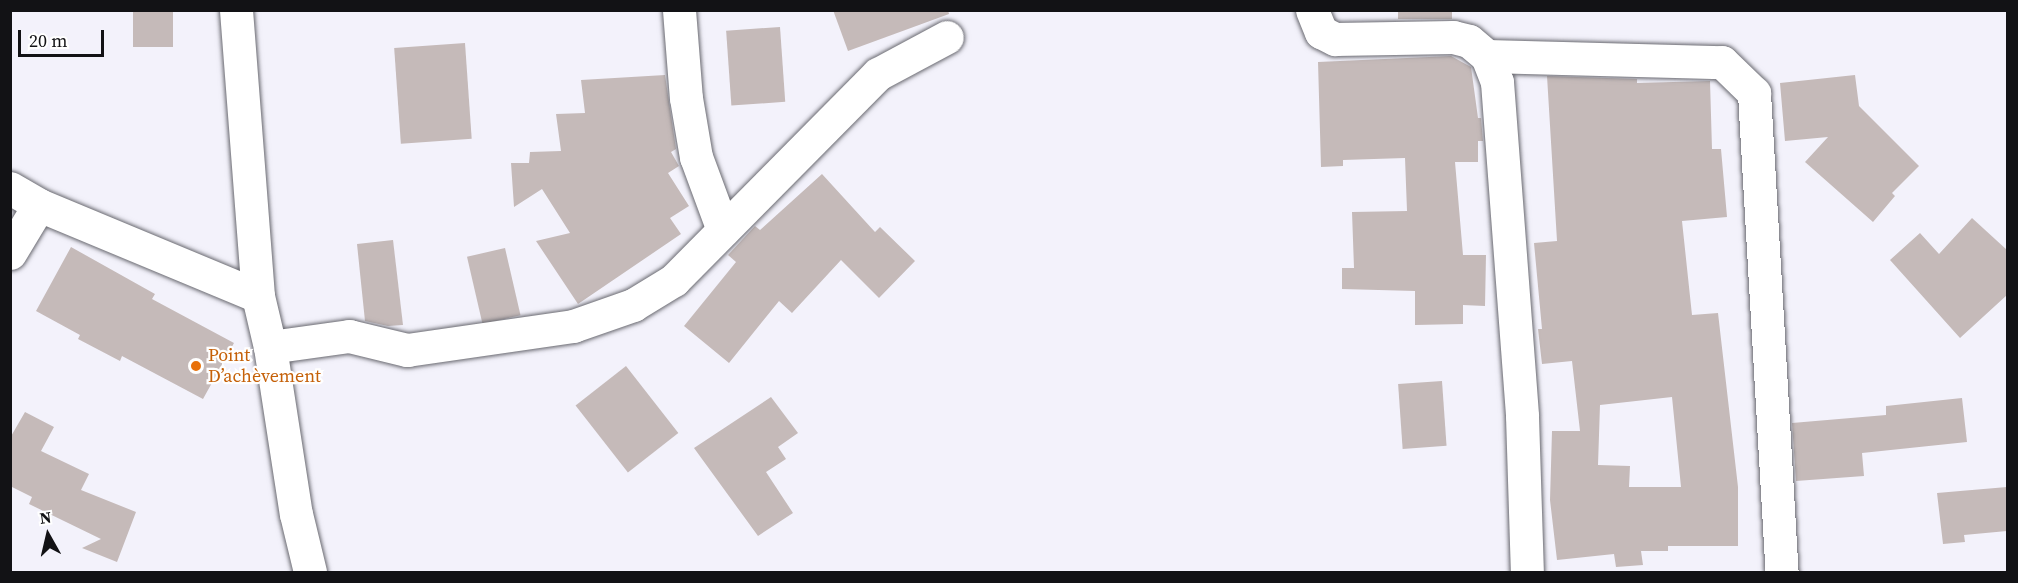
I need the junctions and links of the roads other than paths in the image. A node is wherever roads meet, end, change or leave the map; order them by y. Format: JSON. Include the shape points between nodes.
{"nodes":[{"id":1,"x":236,"y":10,"type":"edge"},
{"id":2,"x":679,"y":10,"type":"edge"},
{"id":3,"x":1312,"y":10,"type":"edge"},
{"id":4,"x":947,"y":37,"type":"dead end"},
{"id":5,"x":1487,"y":56,"type":"junction"},
{"id":6,"x":10,"y":188,"type":"edge"},
{"id":7,"x":39,"y":205,"type":"junction"},
{"id":8,"x":723,"y":230,"type":"junction"},
{"id":9,"x":10,"y":254,"type":"edge"},
{"id":10,"x":258,"y":296,"type":"junction"},
{"id":11,"x":270,"y":347,"type":"junction"},
{"id":12,"x":310,"y":573,"type":"edge"},
{"id":13,"x":1527,"y":573,"type":"edge"},
{"id":14,"x":1782,"y":573,"type":"edge"}],
"edges":[{"from":1,"to":10,"type":"street"},
{"from":2,"to":8,"type":"street","via":[[686,98],[696,157]]},
{"from":3,"to":5,"type":"street","via":[[1321,32],[1335,39],[1453,37],[1469,41]]},
{"from":4,"to":8,"type":"street","via":[[878,74]]},
{"from":5,"to":13,"type":"street","via":[[1497,82],[1522,416]]},
{"from":5,"to":14,"type":"street","via":[[1722,62],[1754,93]]},
{"from":6,"to":7,"type":"street"},
{"from":7,"to":9,"type":"street"},
{"from":7,"to":10,"type":"street"},
{"from":8,"to":11,"type":"street","via":[[674,280],[601,319],[407,350],[349,336]]},
{"from":10,"to":11,"type":"street"},
{"from":11,"to":12,"type":"street","via":[[296,514]]}]}
